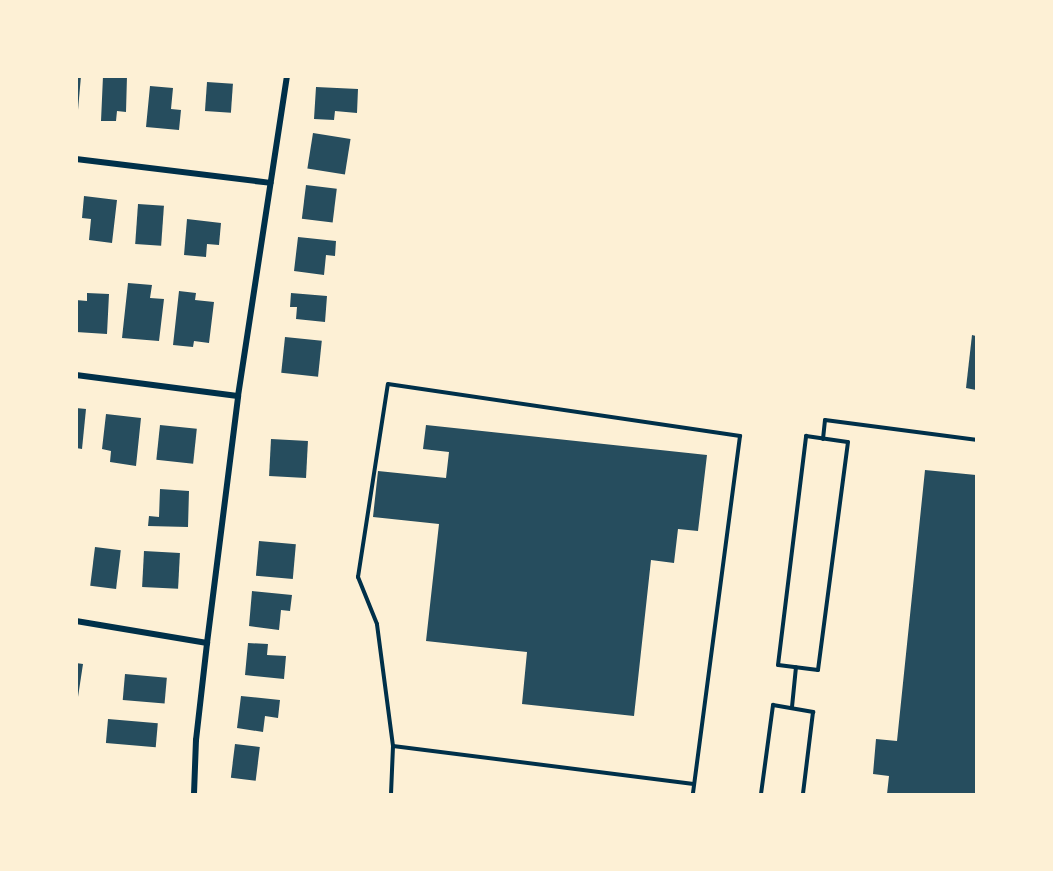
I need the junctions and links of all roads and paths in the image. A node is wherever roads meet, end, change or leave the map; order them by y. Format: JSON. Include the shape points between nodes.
{"nodes":[{"id":1,"x":287,"y":76,"type":"edge"},
{"id":2,"x":76,"y":159,"type":"edge"},
{"id":3,"x":271,"y":183,"type":"junction"},
{"id":4,"x":76,"y":375,"type":"edge"},
{"id":5,"x":238,"y":396,"type":"junction"},
{"id":6,"x":823,"y":439,"type":"junction"},
{"id":7,"x":976,"y":440,"type":"edge"},
{"id":8,"x":76,"y":621,"type":"edge"},
{"id":9,"x":207,"y":643,"type":"junction"},
{"id":10,"x":796,"y":667,"type":"junction"},
{"id":11,"x":792,"y":707,"type":"junction"},
{"id":12,"x":393,"y":746,"type":"junction"},
{"id":13,"x":694,"y":784,"type":"junction"},
{"id":14,"x":194,"y":795,"type":"edge"},
{"id":15,"x":391,"y":795,"type":"edge"},
{"id":16,"x":693,"y":795,"type":"edge"},
{"id":17,"x":761,"y":795,"type":"edge"},
{"id":18,"x":803,"y":795,"type":"edge"}],
"edges":[{"from":1,"to":3,"type":"street"},
{"from":2,"to":3,"type":"street"},
{"from":3,"to":5,"type":"street"},
{"from":4,"to":5,"type":"street"},
{"from":5,"to":9,"type":"street"},
{"from":6,"to":7,"type":"lane","via":[[825,420]]},
{"from":6,"to":10,"type":"lane","via":[[806,436],[778,665]]},
{"from":6,"to":10,"type":"lane","via":[[848,442],[818,670]]},
{"from":8,"to":9,"type":"street"},
{"from":9,"to":14,"type":"street"},
{"from":10,"to":11,"type":"lane"},
{"from":11,"to":17,"type":"lane","via":[[773,705]]},
{"from":11,"to":18,"type":"lane","via":[[813,712]]},
{"from":12,"to":13,"type":"lane"},
{"from":12,"to":13,"type":"lane","via":[[377,624],[358,577],[388,384],[740,436]]},
{"from":12,"to":15,"type":"lane"},
{"from":13,"to":16,"type":"lane"}]}
